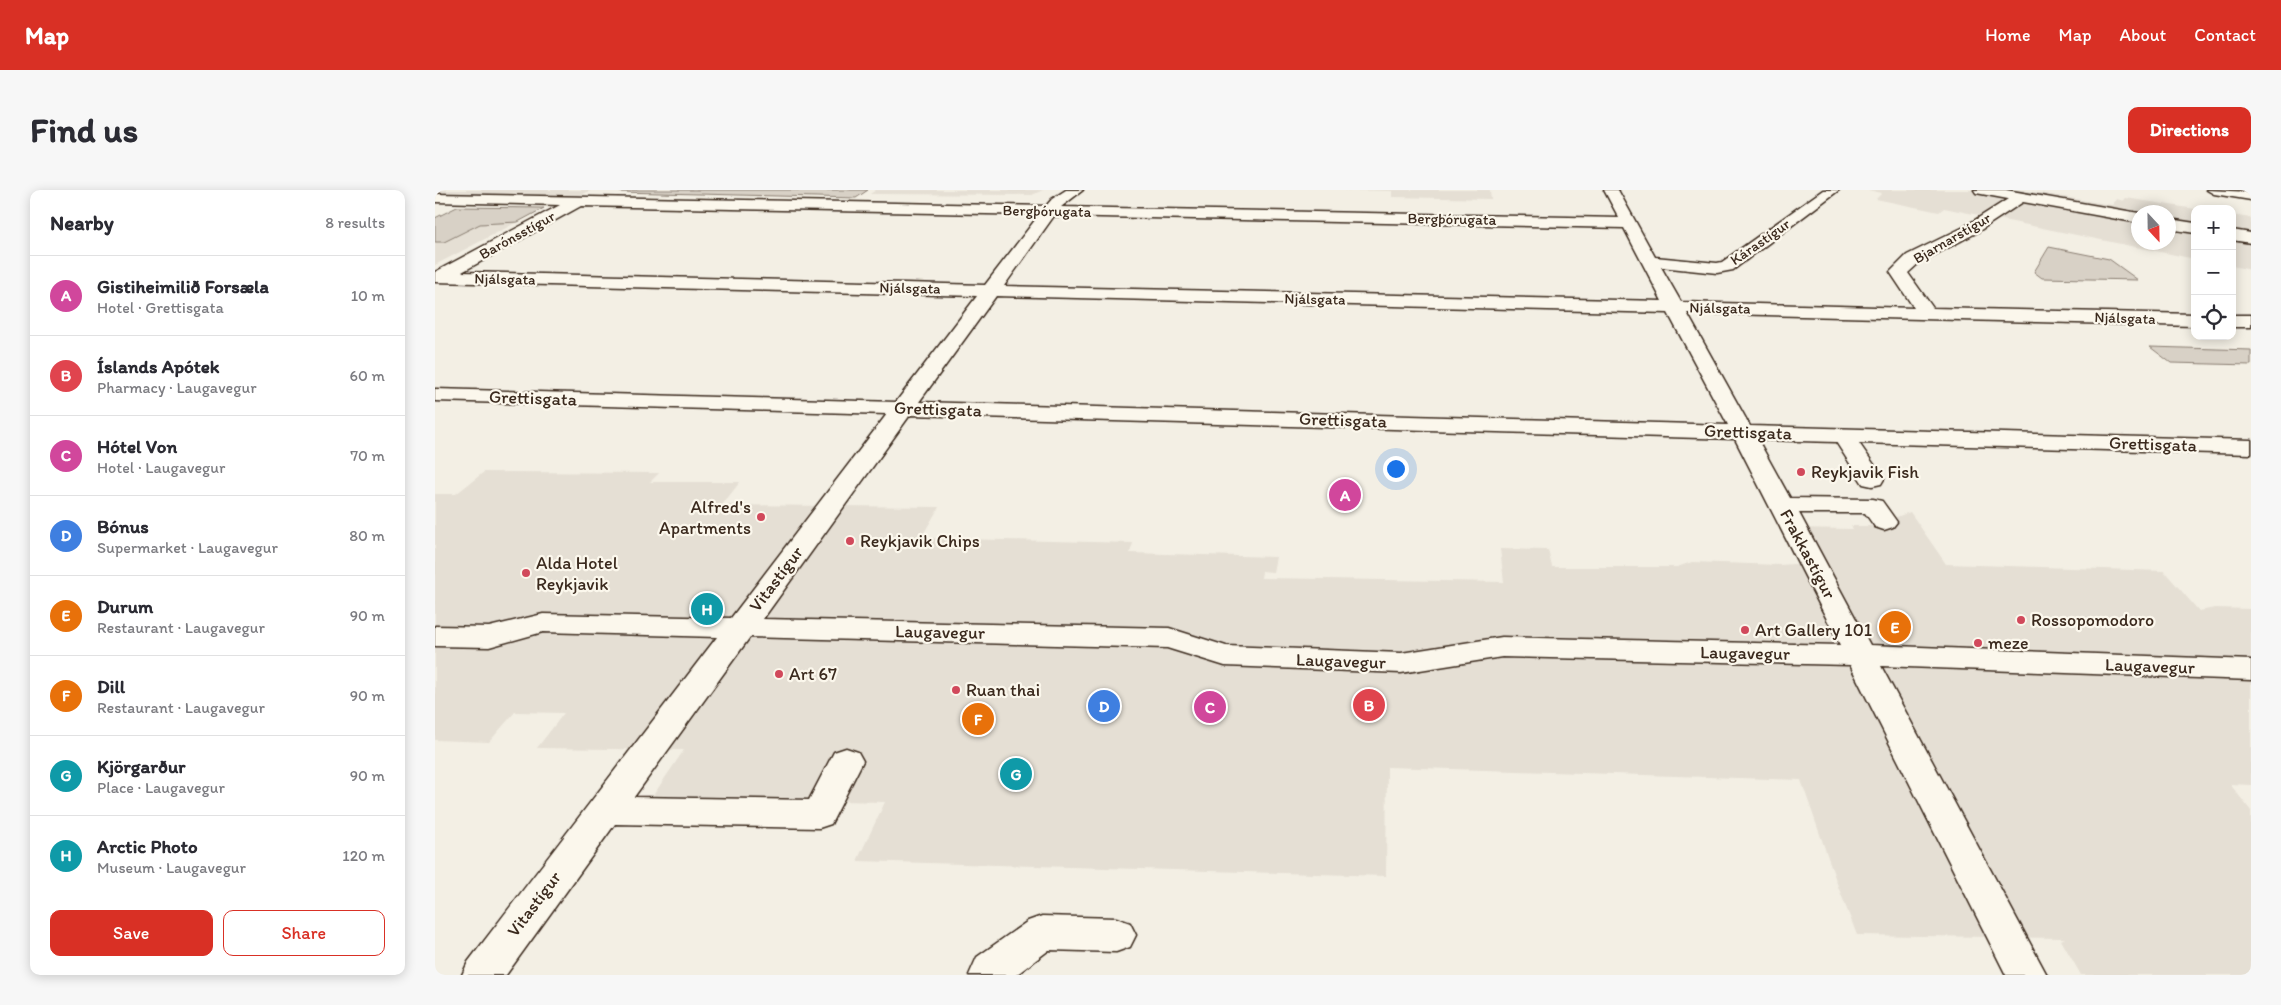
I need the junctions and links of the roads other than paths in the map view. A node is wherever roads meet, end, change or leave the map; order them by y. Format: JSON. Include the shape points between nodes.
{"nodes":[{"id":1,"x":599,"y":190,"type":"edge"},
{"id":2,"x":1076,"y":190,"type":"edge"},
{"id":3,"x":1611,"y":190,"type":"edge"},
{"id":4,"x":1832,"y":190,"type":"edge"},
{"id":5,"x":1981,"y":190,"type":"edge"},
{"id":6,"x":2214,"y":190,"type":"edge"},
{"id":7,"x":2051,"y":196,"type":"edge"},
{"id":8,"x":2251,"y":196,"type":"edge"},
{"id":9,"x":2021,"y":197,"type":"junction"},
{"id":10,"x":435,"y":198,"type":"edge"},
{"id":11,"x":579,"y":200,"type":"junction"},
{"id":12,"x":1050,"y":211,"type":"junction"},
{"id":13,"x":2131,"y":216,"type":"edge"},
{"id":14,"x":1629,"y":223,"type":"junction"},
{"id":15,"x":2176,"y":225,"type":"edge"},
{"id":16,"x":2191,"y":227,"type":"edge"},
{"id":17,"x":2236,"y":236,"type":"edge"},
{"id":18,"x":2251,"y":238,"type":"edge"},
{"id":19,"x":1649,"y":261,"type":"junction"},
{"id":20,"x":437,"y":278,"type":"edge"},
{"id":21,"x":991,"y":291,"type":"junction"},
{"id":22,"x":1673,"y":308,"type":"junction"},
{"id":23,"x":1926,"y":312,"type":"junction"},
{"id":24,"x":2191,"y":320,"type":"edge"},
{"id":25,"x":2236,"y":321,"type":"edge"},
{"id":26,"x":2251,"y":321,"type":"edge"},
{"id":27,"x":435,"y":395,"type":"edge"},
{"id":28,"x":903,"y":408,"type":"junction"},
{"id":29,"x":1743,"y":432,"type":"junction"},
{"id":30,"x":1843,"y":434,"type":"junction"},
{"id":31,"x":2251,"y":447,"type":"edge"},
{"id":32,"x":1872,"y":479,"type":"dead end"},
{"id":33,"x":1782,"y":505,"type":"junction"},
{"id":34,"x":1884,"y":522,"type":"dead end"},
{"id":35,"x":740,"y":628,"type":"junction"},
{"id":36,"x":435,"y":636,"type":"edge"},
{"id":37,"x":1862,"y":655,"type":"junction"},
{"id":38,"x":2251,"y":670,"type":"edge"},
{"id":39,"x":846,"y":761,"type":"dead end"},
{"id":40,"x":604,"y":810,"type":"junction"},
{"id":41,"x":1116,"y":935,"type":"dead end"},
{"id":42,"x":482,"y":975,"type":"edge"},
{"id":43,"x":989,"y":975,"type":"edge"},
{"id":44,"x":2027,"y":975,"type":"edge"}],
"edges":[{"from":1,"to":11,"type":"street","name":"Barónsstígur"},
{"from":2,"to":12,"type":"street","name":"Vitastígur","via":[[1057,202]]},
{"from":3,"to":14,"type":"street","name":"Frakkastígur"},
{"from":4,"to":19,"type":"street","name":"Kárastígur","via":[[1727,266],[1717,268]]},
{"from":5,"to":9,"type":"street"},
{"from":6,"to":8,"type":"street"},
{"from":7,"to":9,"type":"street"},
{"from":7,"to":13,"type":"street"},
{"from":9,"to":23,"type":"street","name":"Bjarnarstígur","via":[[1970,230],[1913,259],[1899,272]]},
{"from":10,"to":11,"type":"street","name":"Bergþórugata"},
{"from":11,"to":12,"type":"street","name":"Bergþórugata"},
{"from":11,"to":20,"type":"street","name":"Barónsstígur"},
{"from":12,"to":14,"type":"street","name":"Bergþórugata"},
{"from":12,"to":21,"type":"street","name":"Vitastígur"},
{"from":14,"to":19,"type":"street","name":"Frakkastígur"},
{"from":15,"to":16,"type":"street"},
{"from":17,"to":18,"type":"street"},
{"from":19,"to":22,"type":"street","name":"Frakkastígur"},
{"from":20,"to":21,"type":"street","name":"Njálsgata"},
{"from":21,"to":22,"type":"street","name":"Njálsgata"},
{"from":21,"to":28,"type":"street","name":"Vitastígur"},
{"from":22,"to":23,"type":"street","name":"Njálsgata"},
{"from":22,"to":29,"type":"street","name":"Frakkastígur"},
{"from":23,"to":24,"type":"street","name":"Njálsgata"},
{"from":25,"to":26,"type":"street"},
{"from":27,"to":28,"type":"street","name":"Grettisgata"},
{"from":28,"to":29,"type":"street","name":"Grettisgata"},
{"from":28,"to":35,"type":"street","name":"Vitastígur"},
{"from":29,"to":30,"type":"street","name":"Grettisgata"},
{"from":29,"to":33,"type":"street","name":"Frakkastígur"},
{"from":30,"to":31,"type":"street","name":"Grettisgata"},
{"from":30,"to":32,"type":"street"},
{"from":33,"to":34,"type":"street","via":[[1873,506]]},
{"from":33,"to":37,"type":"street","name":"Frakkastígur"},
{"from":35,"to":36,"type":"street","name":"Laugavegur","via":[[543,623],[489,637]]},
{"from":35,"to":37,"type":"street","name":"Laugavegur","via":[[1169,638],[1225,656],[1401,663],[1502,647]]},
{"from":35,"to":40,"type":"street","name":"Vitastígur"},
{"from":37,"to":38,"type":"street","name":"Laugavegur"},
{"from":37,"to":44,"type":"street","name":"Frakkastígur"},
{"from":39,"to":40,"type":"street","via":[[819,814]]},
{"from":40,"to":42,"type":"street","name":"Vitastígur"},
{"from":41,"to":43,"type":"street","via":[[1042,932],[991,970]]}]}
